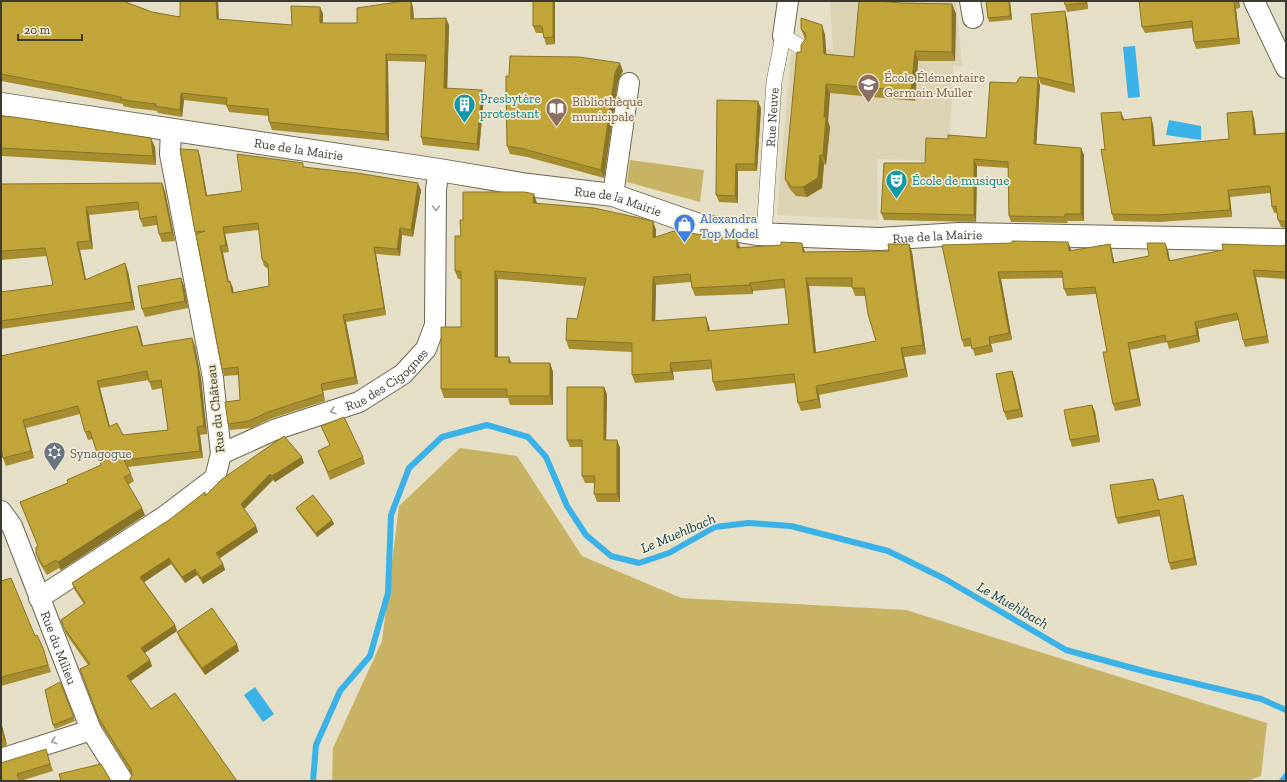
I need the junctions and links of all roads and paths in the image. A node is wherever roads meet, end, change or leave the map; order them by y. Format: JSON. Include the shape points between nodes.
{"nodes":[{"id":1,"x":788,"y":1,"type":"edge"},
{"id":2,"x":1254,"y":1,"type":"edge"},
{"id":3,"x":784,"y":36,"type":"junction"},
{"id":4,"x":801,"y":47,"type":"edge"},
{"id":5,"x":1286,"y":68,"type":"edge"},
{"id":6,"x":629,"y":83,"type":"dead end"},
{"id":7,"x":1,"y":104,"type":"edge"},
{"id":8,"x":171,"y":130,"type":"junction"},
{"id":9,"x":439,"y":170,"type":"junction"},
{"id":10,"x":614,"y":195,"type":"junction"},
{"id":11,"x":764,"y":235,"type":"junction"},
{"id":12,"x":1286,"y":240,"type":"edge"},
{"id":13,"x":221,"y":454,"type":"junction"},
{"id":14,"x":1,"y":511,"type":"edge"},
{"id":15,"x":39,"y":598,"type":"junction"},
{"id":16,"x":91,"y":730,"type":"junction"},
{"id":17,"x":1,"y":758,"type":"edge"},
{"id":18,"x":122,"y":781,"type":"edge"}],
"edges":[{"from":1,"to":3,"type":"street","name":"Rue Neuve"},
{"from":2,"to":5,"type":"street"},
{"from":3,"to":4,"type":"street"},
{"from":3,"to":11,"type":"street","name":"Rue Neuve","via":[[774,82]]},
{"from":6,"to":10,"type":"street"},
{"from":7,"to":8,"type":"street","name":"Rue de la Mairie"},
{"from":8,"to":9,"type":"street","name":"Rue de la Mairie"},
{"from":8,"to":13,"type":"street","name":"Rue du Château","via":[[170,154],[213,378]]},
{"from":9,"to":10,"type":"street","name":"Rue de la Mairie","via":[[528,185]]},
{"from":9,"to":13,"type":"street","name":"Rue des Cigognes","one_way":true,"via":[[436,189],[435,325],[426,349],[402,374],[359,402],[274,430]]},
{"from":10,"to":11,"type":"street","name":"Rue de la Mairie","via":[[696,224]]},
{"from":11,"to":12,"type":"street","name":"Rue de la Mairie","via":[[879,239],[959,234]]},
{"from":13,"to":15,"type":"street","name":"Rue du Château","via":[[215,478],[165,516]]},
{"from":14,"to":15,"type":"street","name":"Rue du Milieu","via":[[12,526]]},
{"from":15,"to":16,"type":"street","name":"Rue du Milieu"},
{"from":16,"to":17,"type":"street","one_way":true},
{"from":16,"to":18,"type":"street","name":"Rue du Milieu"}]}
